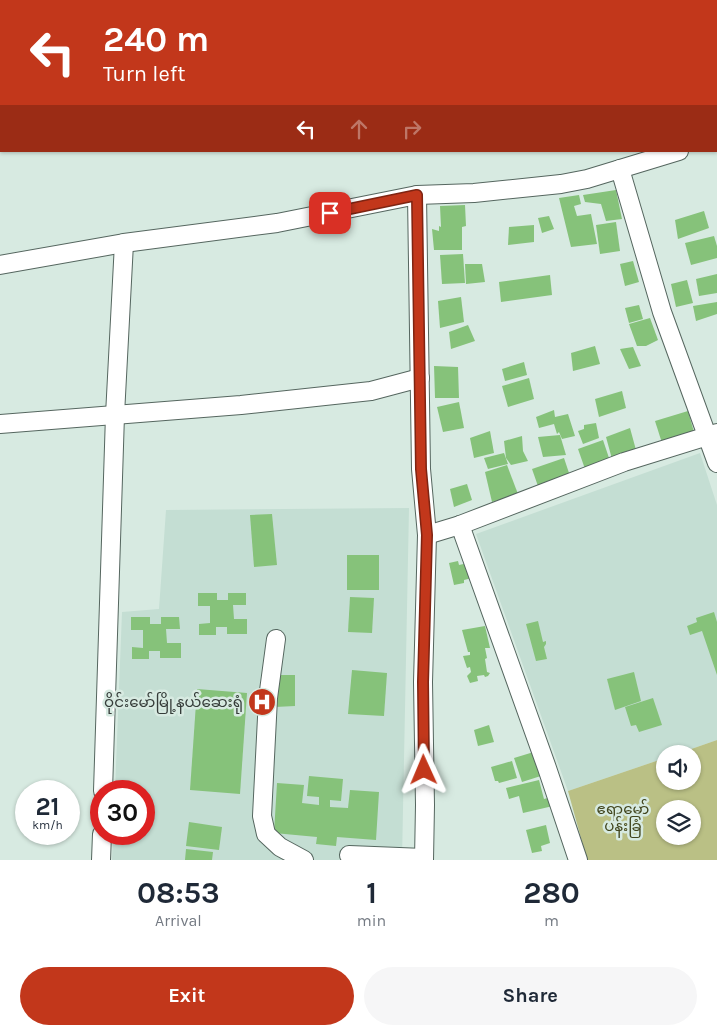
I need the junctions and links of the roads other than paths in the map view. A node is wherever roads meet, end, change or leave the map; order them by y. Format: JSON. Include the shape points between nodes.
{"nodes":[{"id":1,"x":676,"y":152,"type":"edge"},
{"id":2,"x":620,"y":169,"type":"junction"},
{"id":3,"x":417,"y":195,"type":"junction"},
{"id":4,"x":124,"y":243,"type":"junction"},
{"id":5,"x":0,"y":265,"type":"edge"},
{"id":6,"x":420,"y":378,"type":"junction"},
{"id":7,"x":115,"y":415,"type":"junction"},
{"id":8,"x":0,"y":424,"type":"edge"},
{"id":9,"x":712,"y":434,"type":"edge"},
{"id":10,"x":717,"y":463,"type":"edge"},
{"id":11,"x":460,"y":525,"type":"junction"},
{"id":12,"x":427,"y":535,"type":"junction"},
{"id":13,"x":276,"y":638,"type":"dead end"},
{"id":14,"x":103,"y":780,"type":"edge"},
{"id":15,"x":102,"y":845,"type":"edge"},
{"id":16,"x":349,"y":855,"type":"dead end"},
{"id":17,"x":424,"y":859,"type":"edge"},
{"id":18,"x":101,"y":860,"type":"edge"},
{"id":19,"x":304,"y":860,"type":"edge"},
{"id":20,"x":578,"y":860,"type":"edge"}],
"edges":[{"from":1,"to":2,"type":"street"},
{"from":2,"to":3,"type":"street","via":[[561,184]]},
{"from":2,"to":9,"type":"street","via":[[662,312]]},
{"from":3,"to":4,"type":"street","via":[[277,223]]},
{"from":3,"to":6,"type":"street"},
{"from":4,"to":5,"type":"street"},
{"from":4,"to":7,"type":"street"},
{"from":6,"to":7,"type":"street","via":[[371,391]]},
{"from":6,"to":12,"type":"street","via":[[421,469]]},
{"from":7,"to":8,"type":"street"},
{"from":7,"to":14,"type":"street"},
{"from":9,"to":10,"type":"street"},
{"from":9,"to":11,"type":"street","via":[[624,462]]},
{"from":11,"to":12,"type":"street"},
{"from":11,"to":20,"type":"street"},
{"from":12,"to":17,"type":"street","via":[[423,682]]},
{"from":13,"to":19,"type":"street","via":[[268,698],[262,816],[266,834],[280,847]]},
{"from":15,"to":18,"type":"street"},
{"from":16,"to":17,"type":"street"}]}
